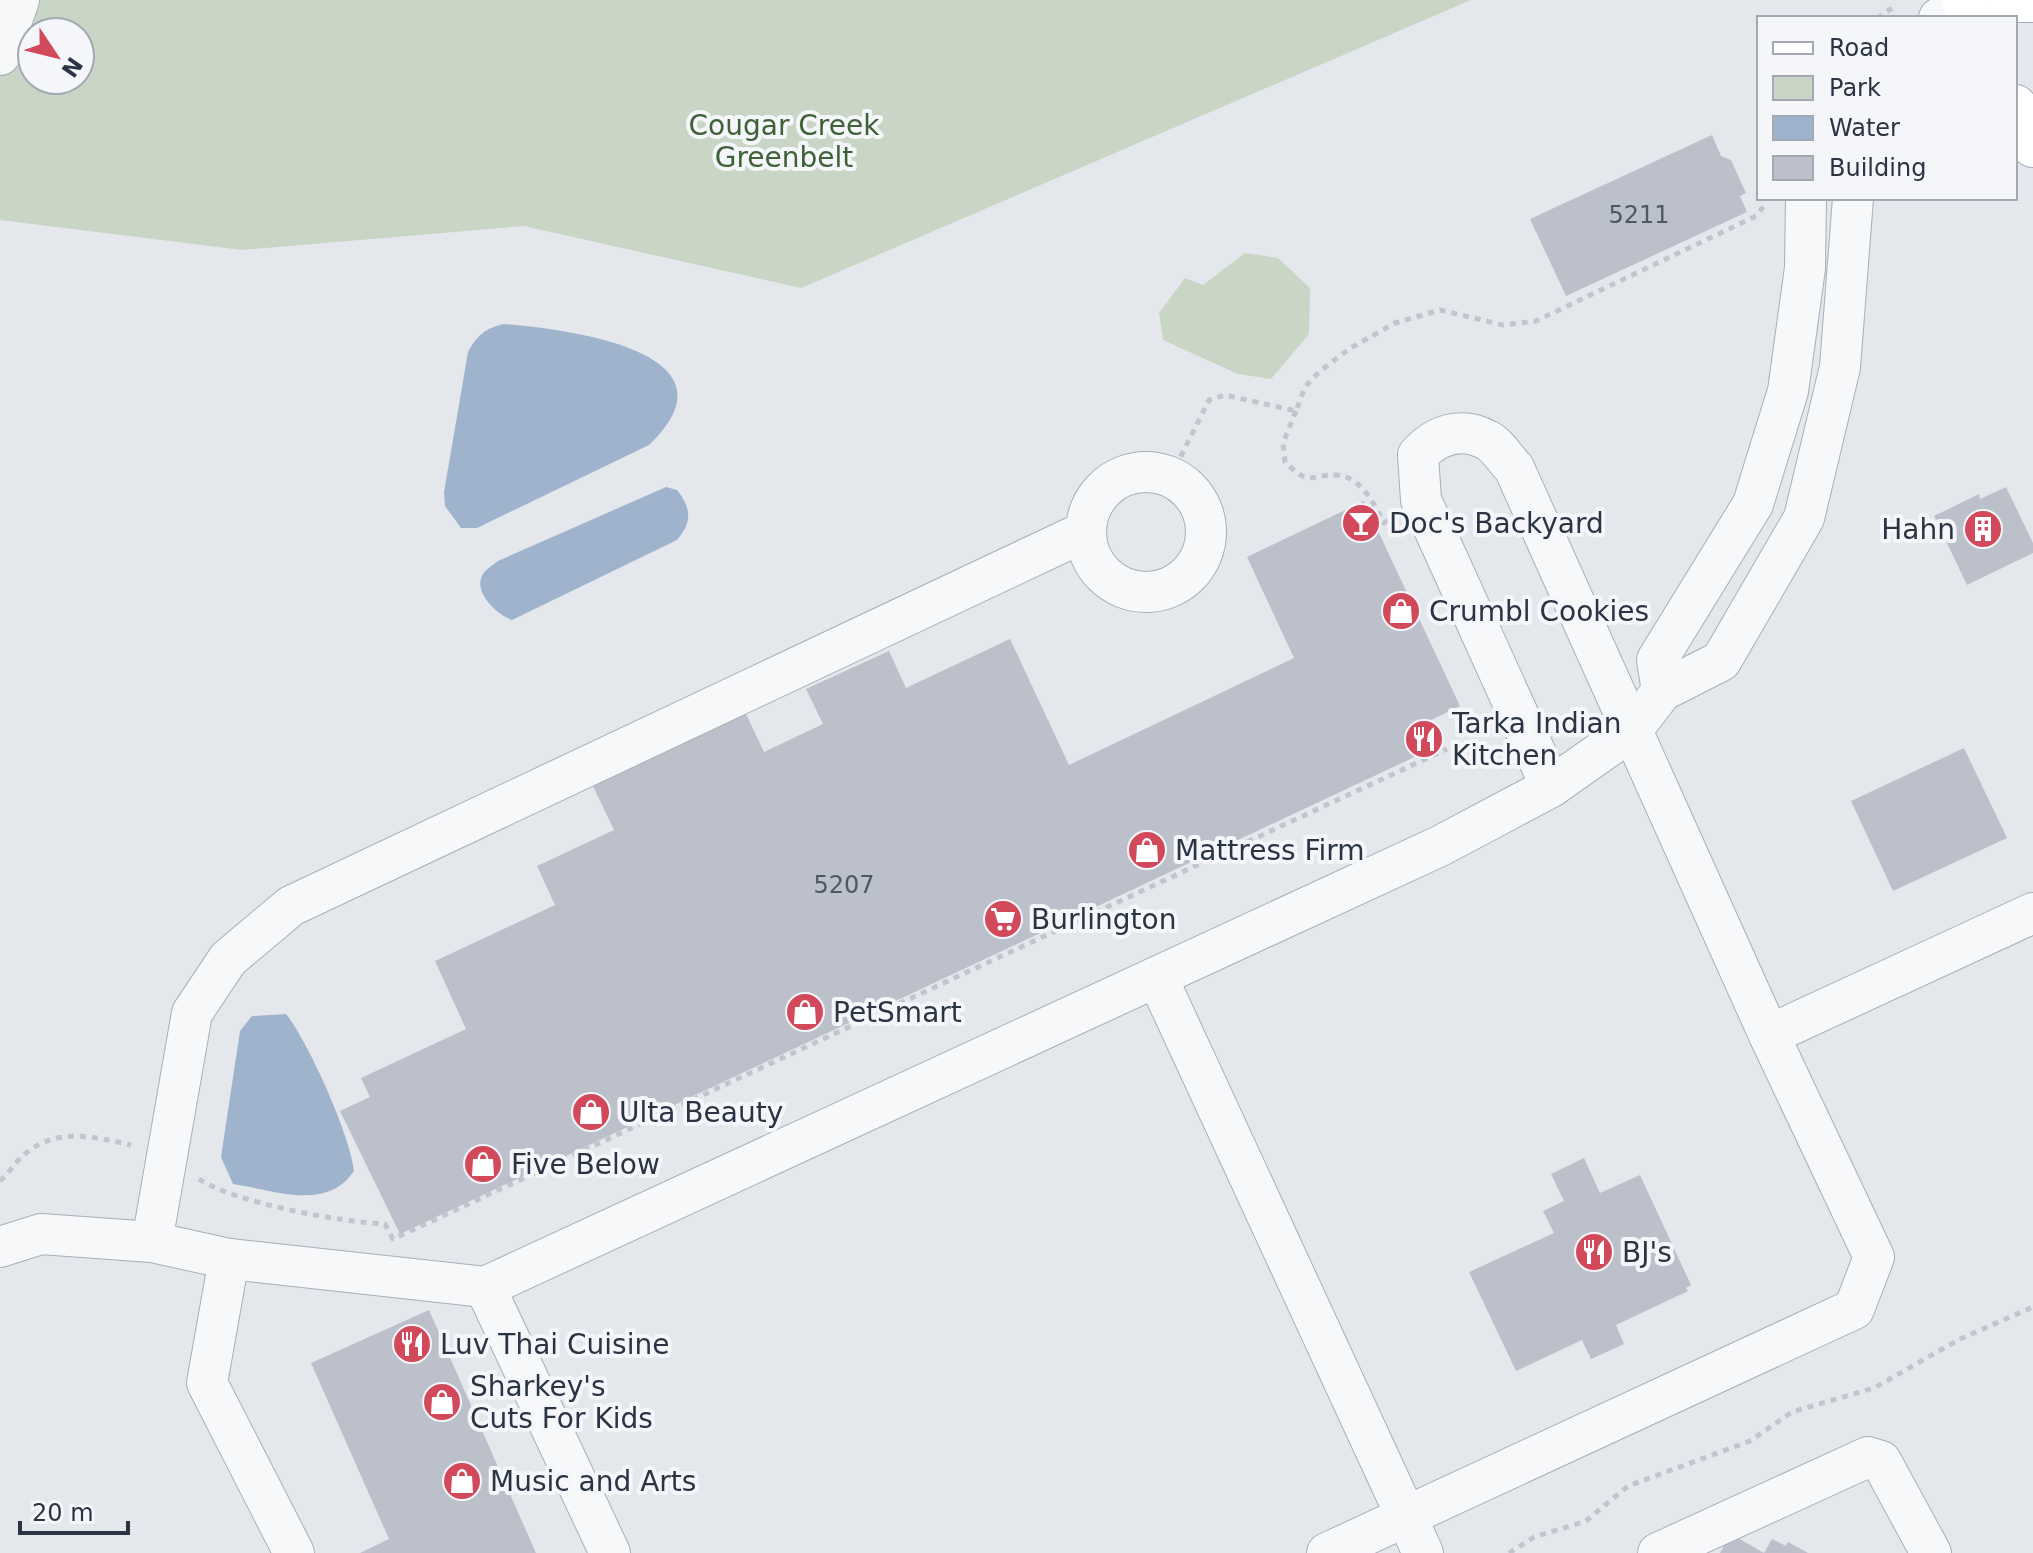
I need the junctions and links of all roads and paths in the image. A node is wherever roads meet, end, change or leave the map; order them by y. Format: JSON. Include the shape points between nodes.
{"nodes":[{"id":1,"x":19,"y":0,"type":"edge"},
{"id":2,"x":2011,"y":0,"type":"edge"},
{"id":3,"x":2033,"y":0,"type":"edge"},
{"id":4,"x":1897,"y":5,"type":"dead end"},
{"id":5,"x":1880,"y":16,"type":"edge"},
{"id":6,"x":0,"y":55,"type":"edge"},
{"id":7,"x":2017,"y":111,"type":"edge"},
{"id":8,"x":2033,"y":145,"type":"edge"},
{"id":9,"x":1768,"y":200,"type":"edge"},
{"id":10,"x":1806,"y":200,"type":"edge"},
{"id":11,"x":1853,"y":200,"type":"edge"},
{"id":12,"x":1296,"y":411,"type":"junction"},
{"id":13,"x":1170,"y":478,"type":"junction"},
{"id":14,"x":1369,"y":495,"type":"dead end"},
{"id":15,"x":1086,"y":531,"type":"junction"},
{"id":16,"x":1662,"y":691,"type":"junction"},
{"id":17,"x":1632,"y":730,"type":"junction"},
{"id":18,"x":1447,"y":749,"type":"dead end"},
{"id":19,"x":1551,"y":787,"type":"junction"},
{"id":20,"x":2033,"y":913,"type":"edge"},
{"id":21,"x":1157,"y":977,"type":"junction"},
{"id":22,"x":1769,"y":1035,"type":"junction"},
{"id":23,"x":135,"y":1146,"type":"dead end"},
{"id":24,"x":193,"y":1173,"type":"dead end"},
{"id":25,"x":0,"y":1181,"type":"edge"},
{"id":26,"x":152,"y":1242,"type":"junction"},
{"id":27,"x":0,"y":1247,"type":"edge"},
{"id":28,"x":229,"y":1259,"type":"junction"},
{"id":29,"x":485,"y":1287,"type":"junction"},
{"id":30,"x":2033,"y":1307,"type":"edge"},
{"id":31,"x":1407,"y":1516,"type":"junction"},
{"id":32,"x":294,"y":1553,"type":"edge"},
{"id":33,"x":610,"y":1553,"type":"edge"},
{"id":34,"x":1327,"y":1553,"type":"edge"},
{"id":35,"x":1423,"y":1553,"type":"edge"},
{"id":36,"x":1509,"y":1553,"type":"edge"},
{"id":37,"x":1658,"y":1553,"type":"edge"},
{"id":38,"x":1931,"y":1553,"type":"edge"}],
"edges":[{"from":1,"to":6,"type":"street"},
{"from":2,"to":3,"type":"main road"},
{"from":4,"to":5,"type":"path"},
{"from":7,"to":8,"type":"main road"},
{"from":9,"to":12,"type":"path","via":[[1756,216],[1536,321],[1503,325],[1440,310],[1395,323],[1319,372],[1305,387]]},
{"from":10,"to":16,"type":"street","via":[[1805,268],[1788,391],[1753,504],[1657,660]]},
{"from":11,"to":16,"type":"street","via":[[1840,367],[1804,518],[1721,661]]},
{"from":12,"to":13,"type":"path","via":[[1225,395],[1209,400]]},
{"from":12,"to":14,"type":"path","via":[[1283,443],[1285,462],[1301,478],[1336,475]]},
{"from":13,"to":15,"type":"street","via":[[1142,472],[1114,482],[1098,496]]},
{"from":13,"to":15,"type":"street","via":[[1197,499],[1206,520],[1202,555],[1177,584],[1157,592],[1119,586],[1090,556]]},
{"from":15,"to":26,"type":"street","via":[[291,906],[228,959],[192,1013]]},
{"from":16,"to":17,"type":"street"},
{"from":17,"to":19,"type":"street"},
{"from":17,"to":19,"type":"street","via":[[1514,468],[1488,440],[1456,432],[1431,441],[1418,455],[1421,500]]},
{"from":17,"to":22,"type":"street"},
{"from":18,"to":24,"type":"path","via":[[393,1239],[385,1224],[284,1208],[224,1190]]},
{"from":19,"to":21,"type":"street","via":[[1440,846]]},
{"from":20,"to":22,"type":"street"},
{"from":21,"to":29,"type":"street"},
{"from":21,"to":31,"type":"street"},
{"from":22,"to":31,"type":"street","via":[[1874,1257],[1854,1309]]},
{"from":23,"to":25,"type":"path","via":[[82,1134],[58,1138],[27,1152]]},
{"from":26,"to":27,"type":"street","via":[[41,1234]]},
{"from":26,"to":28,"type":"street"},
{"from":28,"to":29,"type":"street"},
{"from":28,"to":32,"type":"street","via":[[207,1383]]},
{"from":29,"to":33,"type":"street"},
{"from":30,"to":36,"type":"path","via":[[1960,1339],[1874,1388],[1792,1412],[1750,1441],[1628,1486],[1586,1521],[1534,1537]]},
{"from":31,"to":34,"type":"street"},
{"from":31,"to":35,"type":"street"},
{"from":37,"to":38,"type":"street","via":[[1868,1457],[1881,1461]]}]}
